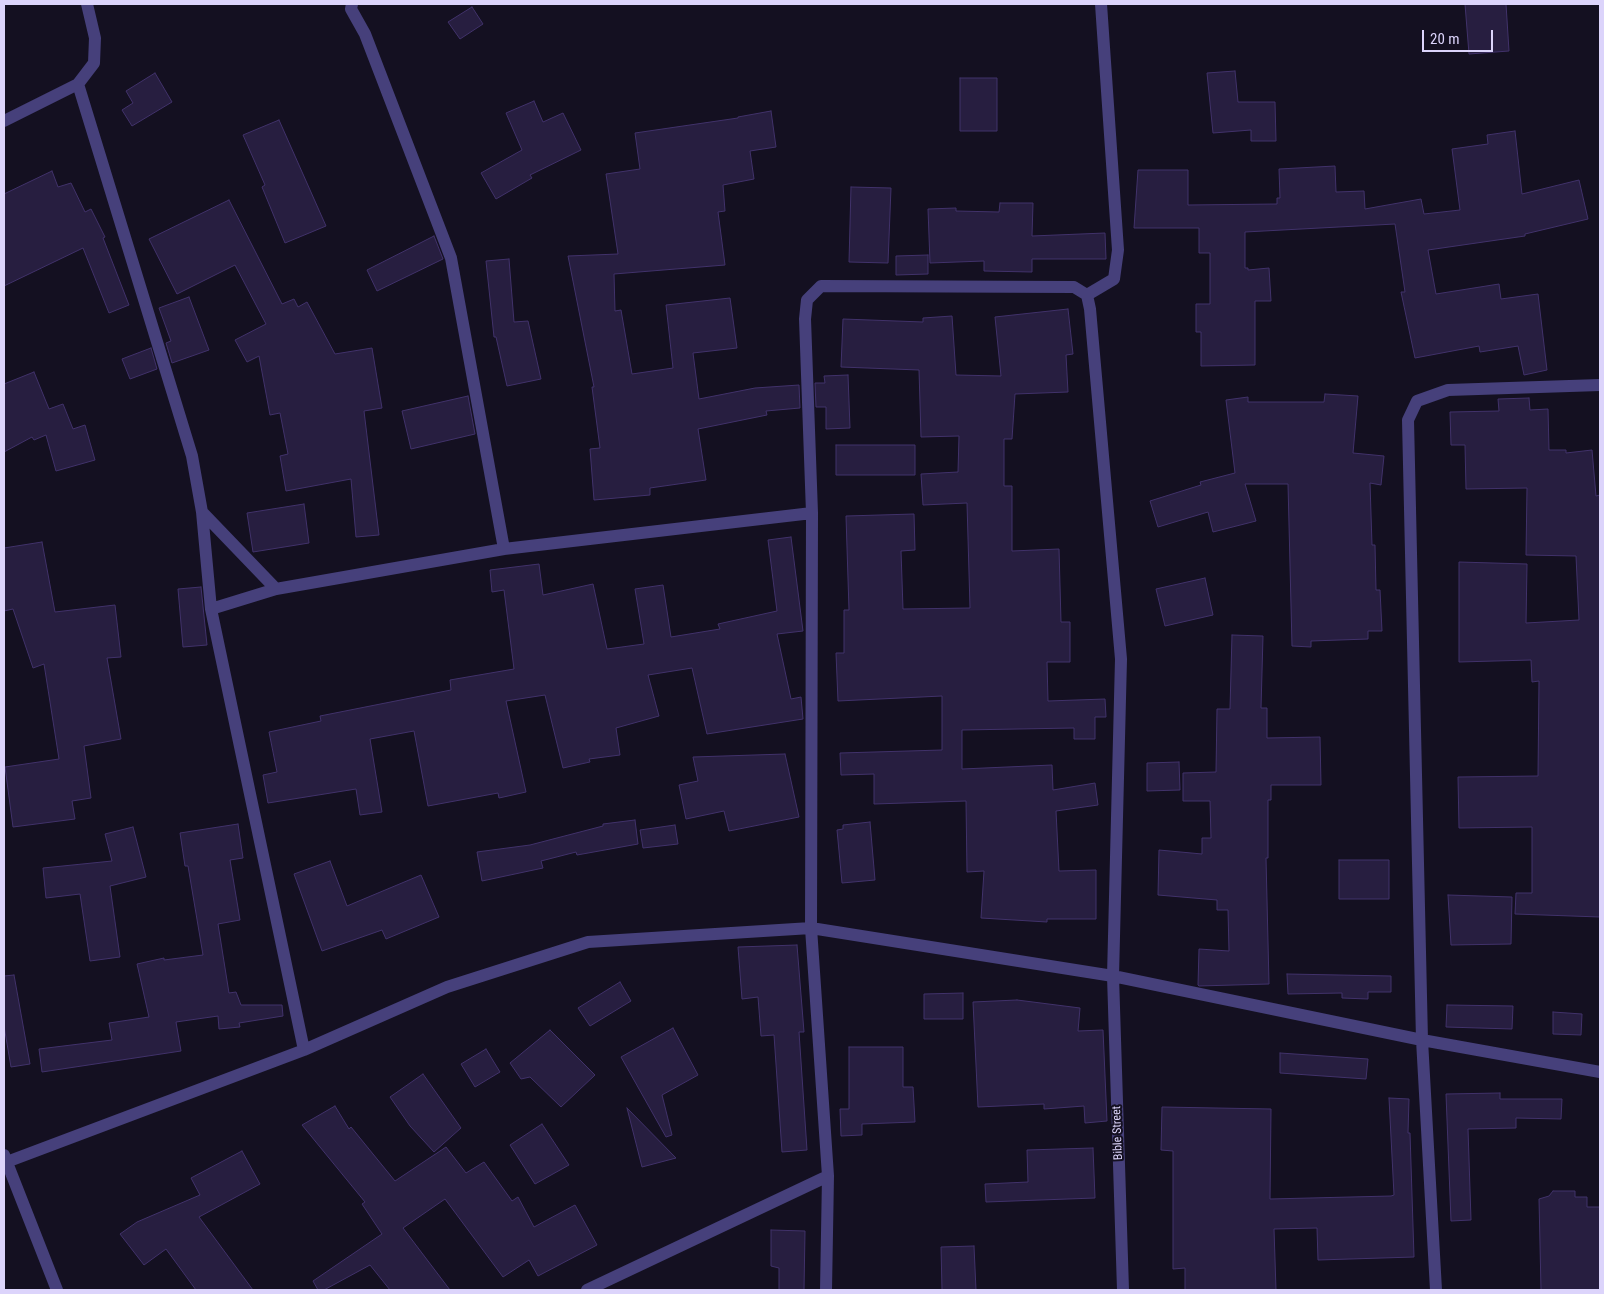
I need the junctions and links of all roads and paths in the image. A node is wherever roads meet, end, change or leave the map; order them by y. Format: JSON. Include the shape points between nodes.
{"nodes":[{"id":1,"x":86,"y":4,"type":"edge"},
{"id":2,"x":352,"y":4,"type":"edge"},
{"id":3,"x":1101,"y":4,"type":"edge"},
{"id":4,"x":78,"y":84,"type":"junction"},
{"id":5,"x":4,"y":121,"type":"edge"},
{"id":6,"x":1087,"y":295,"type":"junction"},
{"id":7,"x":1600,"y":385,"type":"edge"},
{"id":8,"x":202,"y":512,"type":"junction"},
{"id":9,"x":812,"y":513,"type":"junction"},
{"id":10,"x":504,"y":548,"type":"junction"},
{"id":11,"x":276,"y":589,"type":"junction"},
{"id":12,"x":211,"y":608,"type":"junction"},
{"id":13,"x":811,"y":928,"type":"junction"},
{"id":14,"x":1113,"y":976,"type":"junction"},
{"id":15,"x":1422,"y":1040,"type":"junction"},
{"id":16,"x":304,"y":1050,"type":"junction"},
{"id":17,"x":1600,"y":1072,"type":"edge"},
{"id":18,"x":4,"y":1160,"type":"edge"},
{"id":19,"x":828,"y":1176,"type":"junction"},
{"id":20,"x":57,"y":1290,"type":"edge"},
{"id":21,"x":587,"y":1290,"type":"edge"},
{"id":22,"x":826,"y":1290,"type":"edge"},
{"id":23,"x":1124,"y":1290,"type":"edge"},
{"id":24,"x":1436,"y":1290,"type":"edge"}],
"edges":[{"from":1,"to":4,"type":"street","via":[[95,38],[94,64]]},
{"from":2,"to":10,"type":"street","via":[[351,9],[366,34],[451,258]]},
{"from":3,"to":6,"type":"street","via":[[1118,250],[1114,279]]},
{"from":4,"to":5,"type":"street"},
{"from":4,"to":8,"type":"street","via":[[192,456]]},
{"from":6,"to":9,"type":"street","via":[[1074,287],[821,286],[807,300],[805,318]]},
{"from":6,"to":14,"type":"street","name":"Bible Street","via":[[1121,659]]},
{"from":7,"to":15,"type":"street","via":[[1448,390],[1417,401],[1408,420]]},
{"from":8,"to":11,"type":"street"},
{"from":8,"to":12,"type":"street"},
{"from":9,"to":10,"type":"street"},
{"from":9,"to":13,"type":"street"},
{"from":10,"to":11,"type":"street"},
{"from":11,"to":12,"type":"street"},
{"from":12,"to":16,"type":"street"},
{"from":13,"to":14,"type":"street"},
{"from":13,"to":16,"type":"street","via":[[588,942],[447,987]]},
{"from":13,"to":19,"type":"street"},
{"from":14,"to":15,"type":"street"},
{"from":14,"to":23,"type":"street","name":"Bible Street"},
{"from":15,"to":17,"type":"street"},
{"from":15,"to":24,"type":"street"},
{"from":16,"to":18,"type":"street"},
{"from":18,"to":20,"type":"street"},
{"from":19,"to":21,"type":"street"},
{"from":19,"to":22,"type":"street"}]}
